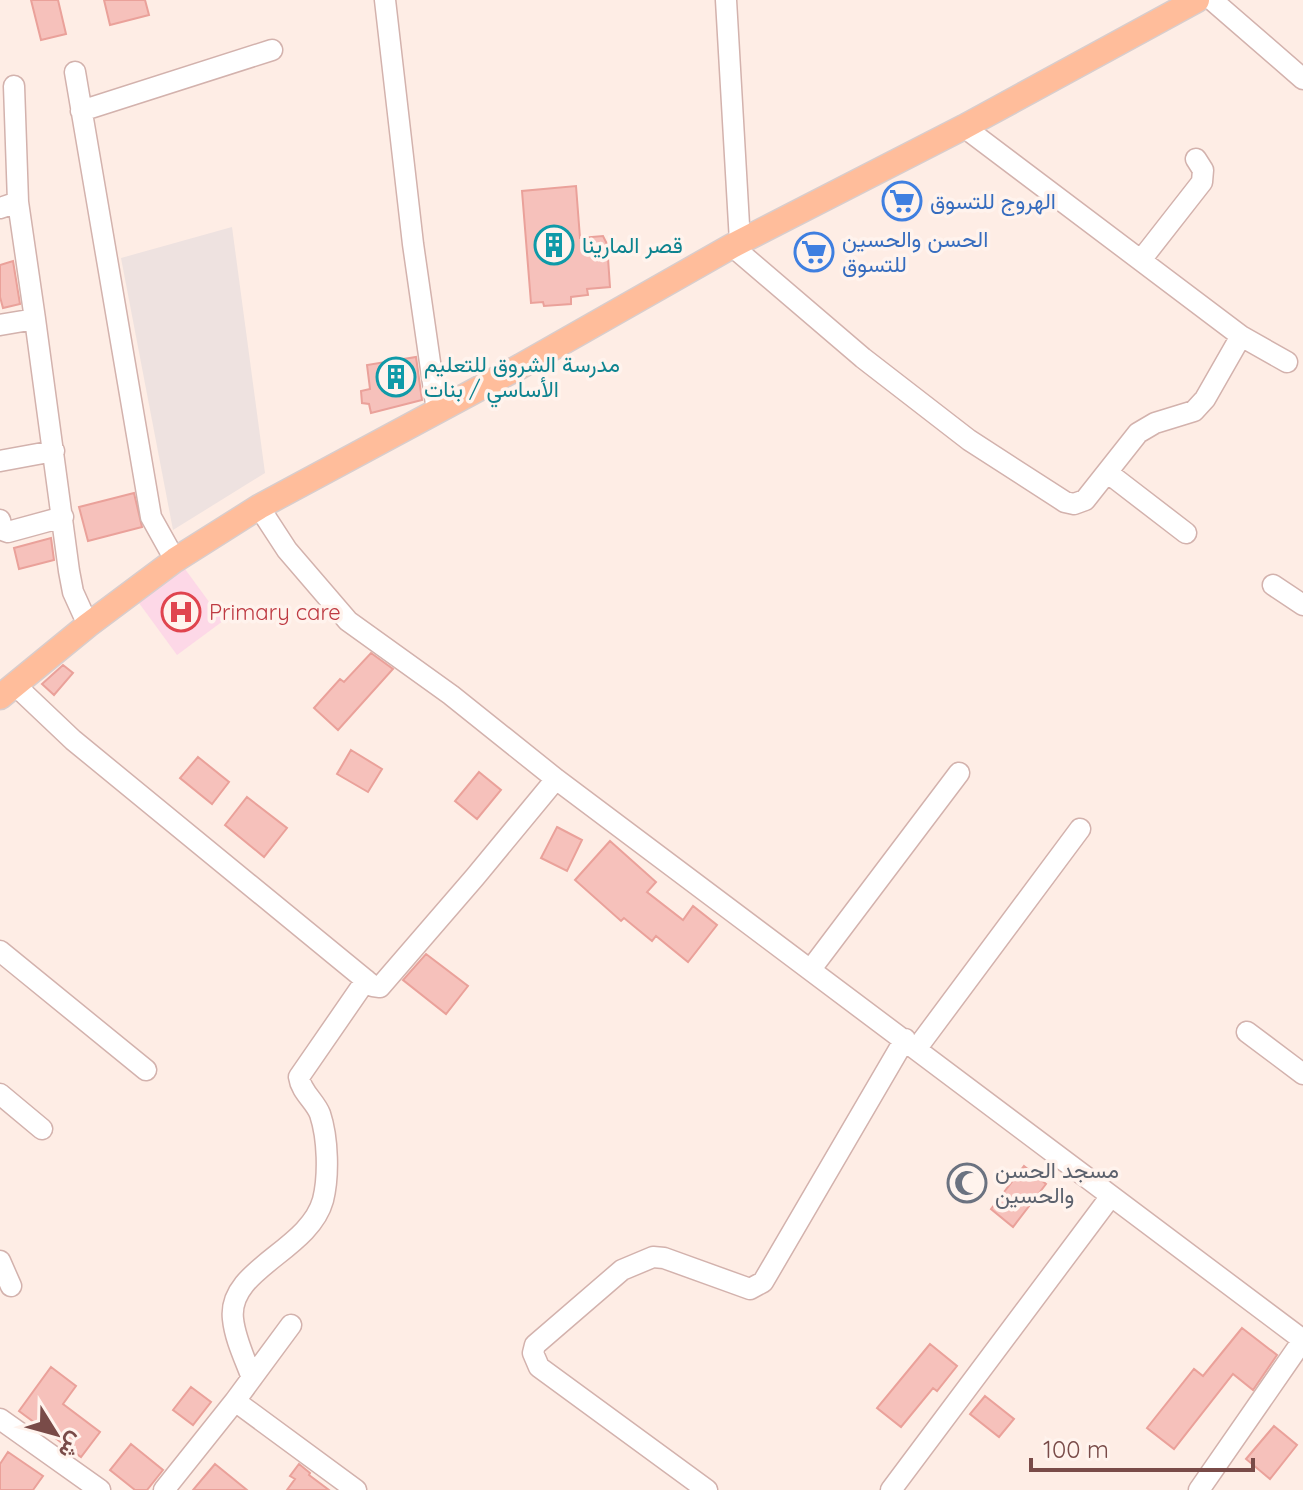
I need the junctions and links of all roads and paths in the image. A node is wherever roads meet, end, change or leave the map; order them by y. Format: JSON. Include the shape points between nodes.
{"nodes":[{"id":1,"x":385,"y":0,"type":"edge"},
{"id":2,"x":726,"y":0,"type":"edge"},
{"id":3,"x":1197,"y":0,"type":"edge"},
{"id":4,"x":1212,"y":0,"type":"edge"},
{"id":5,"x":272,"y":50,"type":"dead end"},
{"id":6,"x":75,"y":72,"type":"dead end"},
{"id":7,"x":1303,"y":79,"type":"edge"},
{"id":8,"x":14,"y":86,"type":"dead end"},
{"id":9,"x":81,"y":111,"type":"junction"},
{"id":10,"x":964,"y":127,"type":"junction"},
{"id":11,"x":1196,"y":159,"type":"dead end"},
{"id":12,"x":9,"y":205,"type":"edge"},
{"id":13,"x":736,"y":244,"type":"junction"},
{"id":14,"x":1141,"y":260,"type":"junction"},
{"id":15,"x":35,"y":319,"type":"junction"},
{"id":16,"x":0,"y":325,"type":"edge"},
{"id":17,"x":1241,"y":336,"type":"junction"},
{"id":18,"x":1287,"y":362,"type":"dead end"},
{"id":19,"x":437,"y":411,"type":"junction"},
{"id":20,"x":54,"y":451,"type":"junction"},
{"id":21,"x":0,"y":461,"type":"edge"},
{"id":22,"x":1108,"y":473,"type":"junction"},
{"id":23,"x":259,"y":507,"type":"junction"},
{"id":24,"x":63,"y":517,"type":"junction"},
{"id":25,"x":0,"y":520,"type":"edge"},
{"id":26,"x":1186,"y":533,"type":"dead end"},
{"id":27,"x":175,"y":560,"type":"junction"},
{"id":28,"x":1273,"y":585,"type":"dead end"},
{"id":29,"x":1303,"y":605,"type":"edge"},
{"id":30,"x":88,"y":625,"type":"junction"},
{"id":31,"x":7,"y":691,"type":"edge"},
{"id":32,"x":959,"y":773,"type":"dead end"},
{"id":33,"x":556,"y":779,"type":"junction"},
{"id":34,"x":1080,"y":829,"type":"dead end"},
{"id":35,"x":0,"y":951,"type":"edge"},
{"id":36,"x":811,"y":969,"type":"junction"},
{"id":37,"x":366,"y":980,"type":"junction"},
{"id":38,"x":1247,"y":1032,"type":"dead end"},
{"id":39,"x":911,"y":1044,"type":"junction"},
{"id":40,"x":146,"y":1070,"type":"dead end"},
{"id":41,"x":1303,"y":1074,"type":"edge"},
{"id":42,"x":0,"y":1094,"type":"edge"},
{"id":43,"x":42,"y":1129,"type":"dead end"},
{"id":44,"x":1111,"y":1196,"type":"junction"},
{"id":45,"x":0,"y":1261,"type":"edge"},
{"id":46,"x":11,"y":1286,"type":"dead end"},
{"id":47,"x":291,"y":1325,"type":"dead end"},
{"id":48,"x":1303,"y":1340,"type":"edge"},
{"id":49,"x":252,"y":1378,"type":"junction"},
{"id":50,"x":235,"y":1401,"type":"junction"},
{"id":51,"x":0,"y":1419,"type":"edge"},
{"id":52,"x":100,"y":1490,"type":"edge"},
{"id":53,"x":164,"y":1490,"type":"edge"},
{"id":54,"x":356,"y":1490,"type":"edge"},
{"id":55,"x":707,"y":1490,"type":"edge"},
{"id":56,"x":891,"y":1490,"type":"edge"},
{"id":57,"x":1199,"y":1490,"type":"edge"}],
"edges":[{"from":1,"to":19,"type":"street"},
{"from":2,"to":13,"type":"street"},
{"from":3,"to":10,"type":"main road"},
{"from":4,"to":7,"type":"street"},
{"from":5,"to":9,"type":"street"},
{"from":6,"to":9,"type":"street"},
{"from":8,"to":12,"type":"street"},
{"from":9,"to":27,"type":"street","via":[[151,517]]},
{"from":10,"to":13,"type":"main road"},
{"from":10,"to":14,"type":"street"},
{"from":11,"to":14,"type":"street","via":[[1202,182]]},
{"from":12,"to":15,"type":"street"},
{"from":13,"to":19,"type":"main road"},
{"from":13,"to":22,"type":"street","via":[[863,358],[969,440],[1065,502],[1085,500]]},
{"from":14,"to":17,"type":"street"},
{"from":15,"to":16,"type":"street"},
{"from":15,"to":20,"type":"street"},
{"from":17,"to":18,"type":"street"},
{"from":17,"to":22,"type":"street","via":[[1194,411],[1138,433]]},
{"from":19,"to":23,"type":"main road"},
{"from":20,"to":21,"type":"street"},
{"from":20,"to":24,"type":"street"},
{"from":22,"to":26,"type":"street"},
{"from":23,"to":27,"type":"main road"},
{"from":23,"to":33,"type":"street","via":[[287,550],[348,621]]},
{"from":24,"to":25,"type":"street","via":[[8,532]]},
{"from":24,"to":30,"type":"street","via":[[73,592]]},
{"from":27,"to":30,"type":"main road"},
{"from":28,"to":29,"type":"street"},
{"from":30,"to":31,"type":"main road"},
{"from":31,"to":37,"type":"street"},
{"from":32,"to":36,"type":"street"},
{"from":33,"to":36,"type":"street"},
{"from":33,"to":37,"type":"street","via":[[385,984],[373,986]]},
{"from":34,"to":39,"type":"street"},
{"from":35,"to":40,"type":"street"},
{"from":36,"to":39,"type":"street"},
{"from":37,"to":49,"type":"street","via":[[299,1077],[320,1116],[327,1161],[322,1204],[298,1240],[259,1268],[235,1300],[232,1317]]},
{"from":38,"to":41,"type":"street"},
{"from":39,"to":44,"type":"street"},
{"from":39,"to":55,"type":"street","via":[[763,1282],[750,1289],[653,1257],[622,1270],[535,1345],[539,1367]]},
{"from":42,"to":43,"type":"street"},
{"from":44,"to":48,"type":"street"},
{"from":44,"to":56,"type":"street"},
{"from":45,"to":46,"type":"street"},
{"from":47,"to":49,"type":"street"},
{"from":48,"to":57,"type":"street"},
{"from":49,"to":50,"type":"street"},
{"from":50,"to":53,"type":"street"},
{"from":50,"to":54,"type":"street"},
{"from":51,"to":52,"type":"street"}]}
